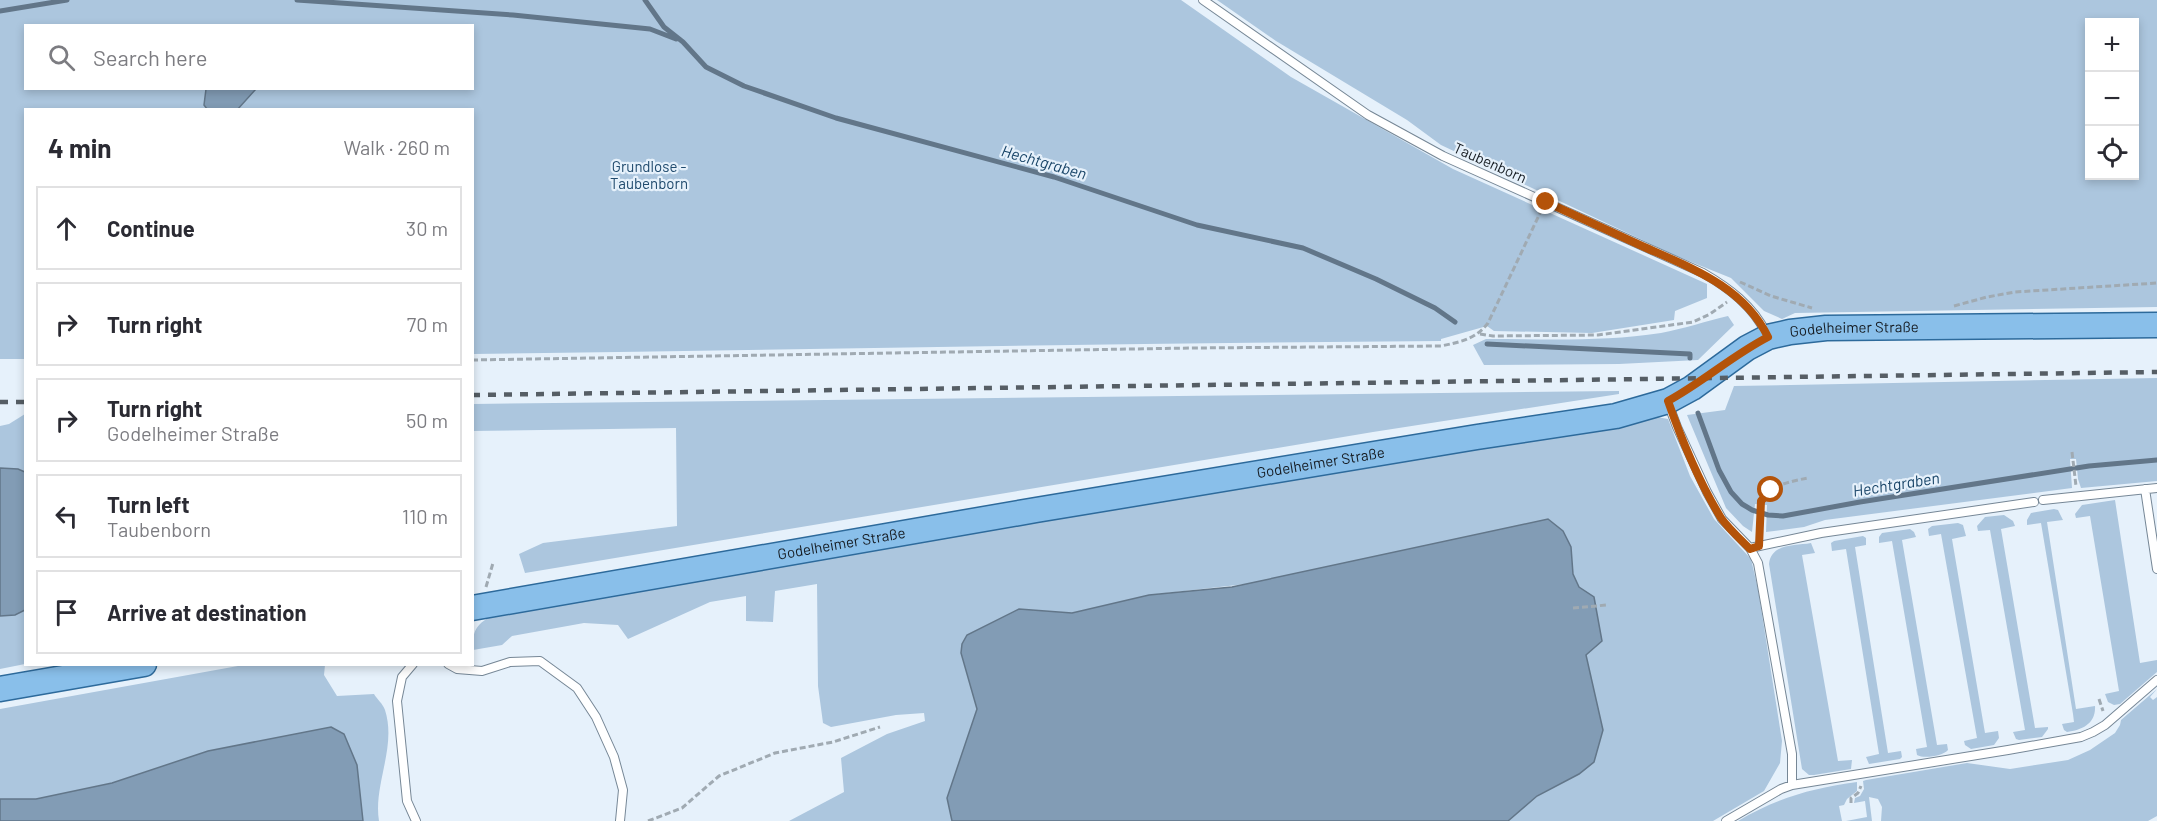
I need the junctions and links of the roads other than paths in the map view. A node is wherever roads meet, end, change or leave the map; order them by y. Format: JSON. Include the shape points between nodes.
{"nodes":[{"id":1,"x":1203,"y":0,"type":"edge"},
{"id":2,"x":2157,"y":325,"type":"edge"},
{"id":3,"x":1768,"y":337,"type":"junction"},
{"id":4,"x":1668,"y":401,"type":"junction"},
{"id":5,"x":2157,"y":488,"type":"edge"},
{"id":6,"x":2145,"y":489,"type":"junction"},
{"id":7,"x":2043,"y":500,"type":"dead end"},
{"id":8,"x":2034,"y":502,"type":"dead end"},
{"id":9,"x":1750,"y":549,"type":"junction"},
{"id":10,"x":2157,"y":569,"type":"edge"},
{"id":11,"x":474,"y":608,"type":"edge"},
{"id":12,"x":132,"y":666,"type":"edge"},
{"id":13,"x":411,"y":666,"type":"edge"},
{"id":14,"x":452,"y":666,"type":"edge"},
{"id":15,"x":2157,"y":680,"type":"edge"},
{"id":16,"x":0,"y":689,"type":"edge"},
{"id":17,"x":1792,"y":785,"type":"junction"},
{"id":18,"x":416,"y":821,"type":"edge"},
{"id":19,"x":620,"y":821,"type":"edge"},
{"id":20,"x":1726,"y":821,"type":"edge"}],
"edges":[{"from":1,"to":3,"type":"lane","name":"Taubenborn","via":[[1368,115],[1443,156],[1703,273],[1755,314]]},
{"from":2,"to":3,"type":"main road","name":"Godelheimer Straße","via":[[1826,328]]},
{"from":3,"to":4,"type":"main road","name":"Godelheimer Straße"},
{"from":4,"to":9,"type":"lane","via":[[1722,519]]},
{"from":4,"to":11,"type":"main road","name":"Godelheimer Straße","via":[[1616,416]]},
{"from":5,"to":6,"type":"lane"},
{"from":6,"to":7,"type":"lane"},
{"from":6,"to":10,"type":"lane"},
{"from":8,"to":9,"type":"lane","via":[[1830,532]]},
{"from":9,"to":17,"type":"lane","via":[[1764,586],[1792,754]]},
{"from":12,"to":16,"type":"main road"},
{"from":13,"to":18,"type":"lane","via":[[402,677],[397,701],[407,801]]},
{"from":14,"to":19,"type":"lane","via":[[482,671],[510,662],[540,661],[577,688],[596,717],[614,758],[623,790]]},
{"from":15,"to":17,"type":"lane","via":[[2105,724],[2081,737]]},
{"from":17,"to":20,"type":"lane"}]}
